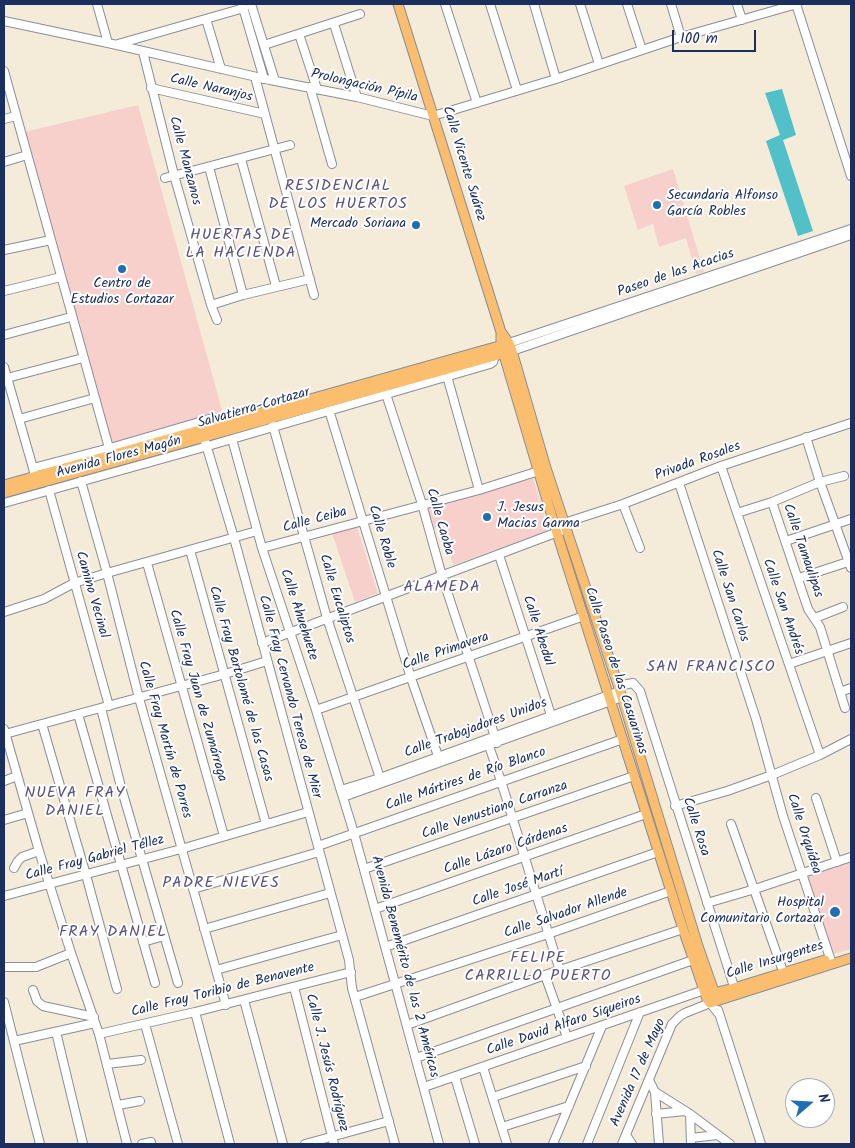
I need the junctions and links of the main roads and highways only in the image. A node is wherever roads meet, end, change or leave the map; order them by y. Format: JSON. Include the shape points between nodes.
{"nodes":[{"id":1,"x":398,"y":4,"type":"edge"},
{"id":2,"x":504,"y":350,"type":"junction"},
{"id":3,"x":205,"y":438,"type":"junction"},
{"id":4,"x":542,"y":470,"type":"junction"},
{"id":5,"x":4,"y":485,"type":"edge"},
{"id":6,"x":4,"y":494,"type":"edge"},
{"id":7,"x":851,"y":952,"type":"edge"},
{"id":8,"x":851,"y":958,"type":"edge"},
{"id":9,"x":831,"y":961,"type":"junction"},
{"id":10,"x":710,"y":995,"type":"junction"}],
"edges":[{"from":1,"to":2,"type":"main road","name":"Calle Vicente Suárez"},
{"from":2,"to":3,"type":"main road","name":"Salvatierra-Cortazar"},
{"from":2,"to":4,"type":"main road","name":"Calle Paseo de las Casuarinas"},
{"from":3,"to":5,"type":"main road","name":"Salvatierra-Cortazar","via":[[115,449],[34,472]]},
{"from":3,"to":6,"type":"main road","name":"Salvatierra-Cortazar"},
{"from":4,"to":10,"type":"main road","name":"Calle Paseo de las Casuarinas","via":[[622,688]]},
{"from":4,"to":10,"type":"main road","name":"Calle Paseo de las Casuarinas","via":[[556,530],[658,852],[693,960]]},
{"from":7,"to":9,"type":"main road","name":"Calle Insurgentes"},
{"from":8,"to":9,"type":"main road","name":"Calle Insurgentes"},
{"from":9,"to":10,"type":"main road","name":"Calle Insurgentes","via":[[735,991]]}]}
